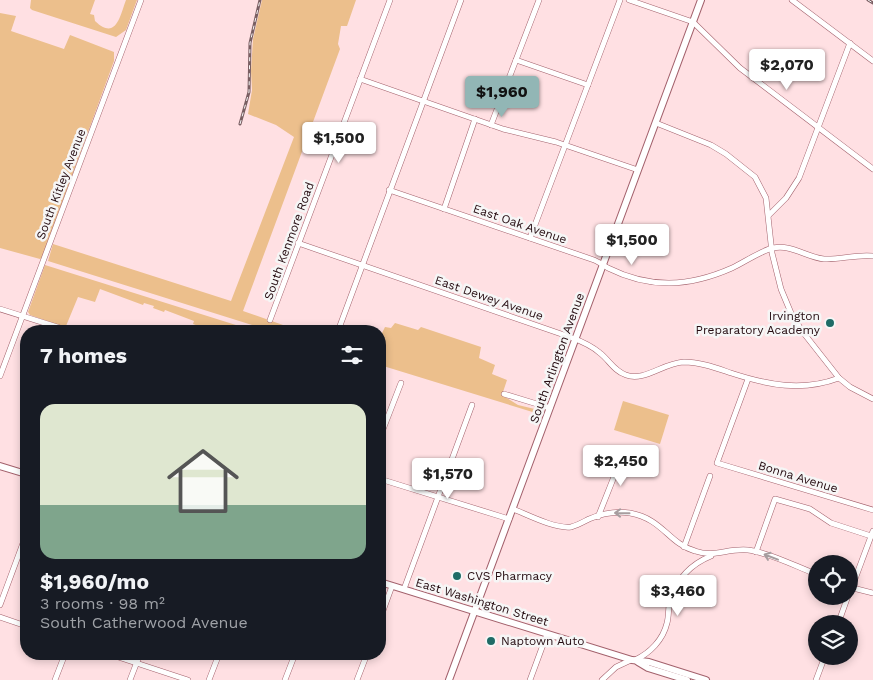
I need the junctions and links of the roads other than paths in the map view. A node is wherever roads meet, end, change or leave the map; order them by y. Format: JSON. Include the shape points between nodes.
{"nodes":[{"id":1,"x":141,"y":0,"type":"edge"},
{"id":2,"x":390,"y":0,"type":"edge"},
{"id":3,"x":461,"y":0,"type":"edge"},
{"id":4,"x":539,"y":0,"type":"edge"},
{"id":5,"x":620,"y":0,"type":"edge"},
{"id":6,"x":629,"y":0,"type":"edge"},
{"id":7,"x":701,"y":0,"type":"edge"},
{"id":8,"x":792,"y":0,"type":"edge"},
{"id":9,"x":693,"y":22,"type":"junction"},
{"id":10,"x":850,"y":43,"type":"junction"},
{"id":11,"x":516,"y":60,"type":"junction"},
{"id":12,"x":873,"y":61,"type":"edge"},
{"id":13,"x":360,"y":79,"type":"junction"},
{"id":14,"x":588,"y":85,"type":"junction"},
{"id":15,"x":423,"y":102,"type":"junction"},
{"id":16,"x":475,"y":119,"type":"junction"},
{"id":17,"x":656,"y":123,"type":"junction"},
{"id":18,"x":491,"y":124,"type":"junction"},
{"id":19,"x":818,"y":126,"type":"junction"},
{"id":20,"x":566,"y":145,"type":"junction"},
{"id":21,"x":873,"y":168,"type":"edge"},
{"id":22,"x":638,"y":170,"type":"junction"},
{"id":23,"x":390,"y":190,"type":"junction"},
{"id":24,"x":444,"y":209,"type":"junction"},
{"id":25,"x":769,"y":215,"type":"junction"},
{"id":26,"x":530,"y":238,"type":"junction"},
{"id":27,"x":298,"y":243,"type":"junction"},
{"id":28,"x":771,"y":248,"type":"junction"},
{"id":29,"x":873,"y":256,"type":"edge"},
{"id":30,"x":603,"y":265,"type":"junction"},
{"id":31,"x":362,"y":266,"type":"junction"},
{"id":32,"x":0,"y":309,"type":"edge"},
{"id":33,"x":22,"y":316,"type":"junction"},
{"id":34,"x":270,"y":320,"type":"dead end"},
{"id":35,"x":51,"y":325,"type":"edge"},
{"id":36,"x":340,"y":325,"type":"edge"},
{"id":37,"x":576,"y":339,"type":"junction"},
{"id":38,"x":0,"y":376,"type":"edge"},
{"id":39,"x":748,"y":378,"type":"junction"},
{"id":40,"x":839,"y":378,"type":"junction"},
{"id":41,"x":401,"y":383,"type":"dead end"},
{"id":42,"x":504,"y":394,"type":"dead end"},
{"id":43,"x":873,"y":399,"type":"edge"},
{"id":44,"x":472,"y":405,"type":"dead end"},
{"id":45,"x":550,"y":408,"type":"junction"},
{"id":46,"x":386,"y":422,"type":"edge"},
{"id":47,"x":625,"y":450,"type":"dead end"},
{"id":48,"x":0,"y":466,"type":"edge"},
{"id":49,"x":20,"y":472,"type":"edge"},
{"id":50,"x":710,"y":476,"type":"dead end"},
{"id":51,"x":386,"y":481,"type":"edge"},
{"id":52,"x":438,"y":497,"type":"junction"},
{"id":53,"x":513,"y":509,"type":"junction"},
{"id":54,"x":873,"y":510,"type":"edge"},
{"id":55,"x":598,"y":517,"type":"junction"},
{"id":56,"x":509,"y":519,"type":"junction"},
{"id":57,"x":872,"y":533,"type":"edge"},
{"id":58,"x":684,"y":547,"type":"junction"},
{"id":59,"x":20,"y":552,"type":"edge"},
{"id":60,"x":756,"y":552,"type":"junction"},
{"id":61,"x":712,"y":555,"type":"junction"},
{"id":62,"x":858,"y":567,"type":"edge"},
{"id":63,"x":808,"y":571,"type":"edge"},
{"id":64,"x":386,"y":584,"type":"edge"},
{"id":65,"x":392,"y":586,"type":"junction"},
{"id":66,"x":404,"y":589,"type":"junction"},
{"id":67,"x":858,"y":589,"type":"edge"},
{"id":68,"x":873,"y":593,"type":"edge"},
{"id":69,"x":386,"y":602,"type":"edge"},
{"id":70,"x":0,"y":605,"type":"edge"},
{"id":71,"x":475,"y":611,"type":"junction"},
{"id":72,"x":0,"y":617,"type":"edge"},
{"id":73,"x":20,"y":624,"type":"edge"},
{"id":74,"x":547,"y":634,"type":"junction"},
{"id":75,"x":63,"y":660,"type":"edge"},
{"id":76,"x":127,"y":660,"type":"edge"},
{"id":77,"x":137,"y":660,"type":"edge"},
{"id":78,"x":216,"y":660,"type":"edge"},
{"id":79,"x":293,"y":660,"type":"edge"},
{"id":80,"x":365,"y":660,"type":"edge"},
{"id":81,"x":633,"y":660,"type":"junction"},
{"id":82,"x":136,"y":663,"type":"junction"},
{"id":83,"x":822,"y":665,"type":"edge"},
{"id":84,"x":55,"y":680,"type":"edge"},
{"id":85,"x":130,"y":680,"type":"edge"},
{"id":86,"x":188,"y":680,"type":"edge"},
{"id":87,"x":209,"y":680,"type":"edge"},
{"id":88,"x":285,"y":680,"type":"edge"},
{"id":89,"x":357,"y":680,"type":"edge"},
{"id":90,"x":449,"y":680,"type":"edge"},
{"id":91,"x":530,"y":680,"type":"edge"},
{"id":92,"x":602,"y":680,"type":"edge"},
{"id":93,"x":687,"y":680,"type":"edge"},
{"id":94,"x":706,"y":680,"type":"edge"},
{"id":95,"x":816,"y":680,"type":"edge"}],
"edges":[{"from":1,"to":33,"type":"street","name":"South Kitley Avenue"},
{"from":2,"to":13,"type":"street","name":"South Kenmore Road"},
{"from":3,"to":15,"type":"street"},
{"from":4,"to":11,"type":"street"},
{"from":5,"to":14,"type":"street"},
{"from":6,"to":9,"type":"street"},
{"from":7,"to":9,"type":"main road","name":"South Arlington Avenue"},
{"from":8,"to":10,"type":"street"},
{"from":9,"to":17,"type":"main road","name":"South Arlington Avenue"},
{"from":9,"to":19,"type":"street","via":[[740,68]]},
{"from":10,"to":12,"type":"street"},
{"from":10,"to":19,"type":"street"},
{"from":11,"to":14,"type":"street"},
{"from":11,"to":18,"type":"street"},
{"from":13,"to":15,"type":"street"},
{"from":13,"to":27,"type":"street","name":"South Kenmore Road"},
{"from":14,"to":20,"type":"street"},
{"from":15,"to":16,"type":"street"},
{"from":15,"to":23,"type":"street"},
{"from":16,"to":18,"type":"street"},
{"from":16,"to":24,"type":"street"},
{"from":17,"to":22,"type":"main road","name":"South Arlington Avenue"},
{"from":17,"to":25,"type":"street","via":[[711,145],[752,174],[765,196]]},
{"from":18,"to":20,"type":"street"},
{"from":19,"to":21,"type":"street"},
{"from":19,"to":25,"type":"street","via":[[797,182]]},
{"from":20,"to":22,"type":"street"},
{"from":20,"to":26,"type":"street"},
{"from":22,"to":30,"type":"main road","name":"South Arlington Avenue"},
{"from":23,"to":24,"type":"street","name":"East Oak Avenue"},
{"from":23,"to":31,"type":"street"},
{"from":24,"to":26,"type":"street","name":"East Oak Avenue"},
{"from":25,"to":28,"type":"street"},
{"from":26,"to":30,"type":"street","name":"East Oak Avenue"},
{"from":27,"to":31,"type":"street","name":"East Dewey Avenue"},
{"from":27,"to":34,"type":"street","name":"South Kenmore Road"},
{"from":28,"to":29,"type":"street","via":[[788,248],[823,259]]},
{"from":28,"to":30,"type":"street","name":"East Oak Avenue","via":[[729,269],[675,283],[645,281]]},
{"from":28,"to":40,"type":"street","via":[[789,308],[802,331]]},
{"from":30,"to":37,"type":"main road","name":"South Arlington Avenue"},
{"from":31,"to":36,"type":"street"},
{"from":31,"to":37,"type":"street","name":"East Dewey Avenue"},
{"from":32,"to":33,"type":"street"},
{"from":33,"to":35,"type":"street"},
{"from":33,"to":38,"type":"street","name":"South Kitley Avenue"},
{"from":37,"to":39,"type":"street","name":"East Dewey Avenue","via":[[629,376],[643,376],[667,365],[689,362]]},
{"from":37,"to":45,"type":"main road","name":"South Arlington Avenue"},
{"from":39,"to":40,"type":"street","name":"East Dewey Avenue","via":[[789,386]]},
{"from":39,"to":54,"type":"street","name":"Bonna Avenue","via":[[717,463]]},
{"from":40,"to":43,"type":"street"},
{"from":41,"to":46,"type":"street"},
{"from":42,"to":45,"type":"street"},
{"from":44,"to":52,"type":"street"},
{"from":45,"to":53,"type":"main road","name":"South Arlington Avenue"},
{"from":47,"to":55,"type":"street"},
{"from":48,"to":49,"type":"main road"},
{"from":50,"to":58,"type":"street"},
{"from":51,"to":52,"type":"street"},
{"from":52,"to":56,"type":"street"},
{"from":52,"to":66,"type":"street"},
{"from":53,"to":55,"type":"street","via":[[564,527]]},
{"from":53,"to":56,"type":"main road","name":"South Arlington Avenue"},
{"from":58,"to":55,"type":"street","one_way":true,"via":[[662,527],[643,516],[621,513]]},
{"from":56,"to":71,"type":"main road","name":"South Arlington Avenue"},
{"from":57,"to":60,"type":"street","via":[[831,523],[810,510],[776,499]]},
{"from":57,"to":62,"type":"street"},
{"from":58,"to":61,"type":"street"},
{"from":59,"to":70,"type":"street"},
{"from":60,"to":61,"type":"street","via":[[736,550]]},
{"from":63,"to":60,"type":"street","one_way":true},
{"from":61,"to":81,"type":"street","via":[[695,564],[682,577],[671,599],[662,637]]},
{"from":64,"to":65,"type":"main road","name":"East Washington Street"},
{"from":65,"to":66,"type":"main road","name":"East Washington Street"},
{"from":65,"to":69,"type":"street"},
{"from":66,"to":71,"type":"main road","name":"East Washington Street"},
{"from":67,"to":68,"type":"street"},
{"from":71,"to":74,"type":"main road","name":"East Washington Street"},
{"from":71,"to":90,"type":"main road","name":"South Arlington Avenue"},
{"from":72,"to":73,"type":"street"},
{"from":74,"to":81,"type":"main road","name":"East Washington Street"},
{"from":74,"to":91,"type":"street"},
{"from":75,"to":84,"type":"street"},
{"from":76,"to":82,"type":"street"},
{"from":77,"to":82,"type":"street"},
{"from":78,"to":87,"type":"street"},
{"from":79,"to":88,"type":"street"},
{"from":80,"to":89,"type":"street"},
{"from":81,"to":92,"type":"street","via":[[616,667]]},
{"from":81,"to":93,"type":"main road","name":"East Washington Street"},
{"from":81,"to":94,"type":"main road","name":"East Washington Street"},
{"from":82,"to":85,"type":"street"},
{"from":82,"to":86,"type":"street"},
{"from":83,"to":95,"type":"street"}]}
